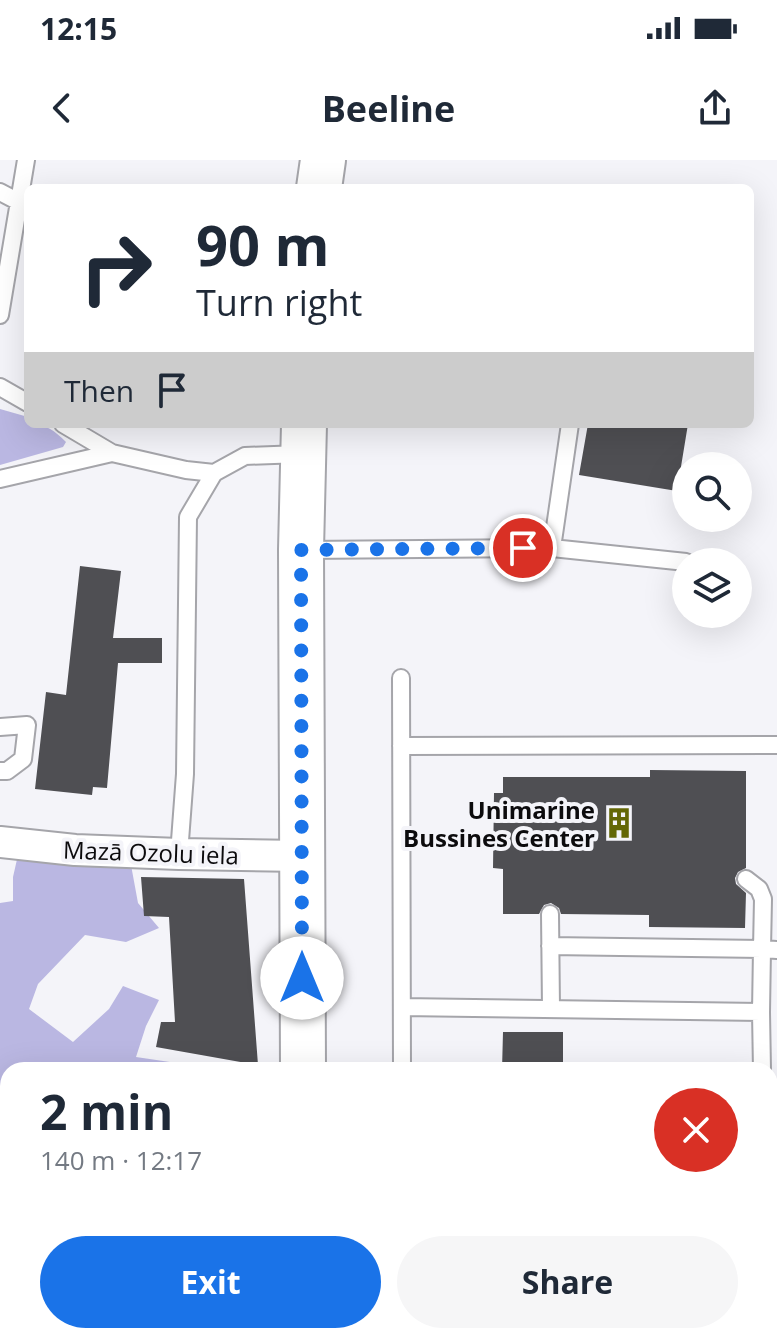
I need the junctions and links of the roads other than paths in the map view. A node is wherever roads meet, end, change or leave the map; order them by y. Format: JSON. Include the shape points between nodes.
{"nodes":[{"id":1,"x":26,"y":160,"type":"edge"},
{"id":2,"x":323,"y":160,"type":"edge"},
{"id":3,"x":320,"y":184,"type":"edge"},
{"id":4,"x":0,"y":192,"type":"edge"},
{"id":5,"x":19,"y":202,"type":"junction"},
{"id":6,"x":0,"y":315,"type":"edge"},
{"id":7,"x":0,"y":387,"type":"edge"},
{"id":8,"x":24,"y":401,"type":"edge"},
{"id":9,"x":70,"y":428,"type":"edge"},
{"id":10,"x":569,"y":428,"type":"edge"},
{"id":11,"x":304,"y":439,"type":"edge"},
{"id":12,"x":112,"y":453,"type":"junction"},
{"id":13,"x":214,"y":473,"type":"junction"},
{"id":14,"x":0,"y":479,"type":"edge"},
{"id":15,"x":552,"y":548,"type":"junction"},
{"id":16,"x":301,"y":550,"type":"junction"},
{"id":17,"x":672,"y":561,"type":"edge"},
{"id":18,"x":401,"y":678,"type":"dead end"},
{"id":19,"x":0,"y":727,"type":"edge"},
{"id":20,"x":777,"y":745,"type":"edge"},
{"id":21,"x":401,"y":746,"type":"junction"},
{"id":22,"x":0,"y":771,"type":"edge"},
{"id":23,"x":0,"y":842,"type":"edge"},
{"id":24,"x":179,"y":854,"type":"junction"},
{"id":25,"x":302,"y":856,"type":"junction"},
{"id":26,"x":746,"y":879,"type":"dead end"},
{"id":27,"x":550,"y":914,"type":"dead end"},
{"id":28,"x":550,"y":946,"type":"junction"},
{"id":29,"x":770,"y":950,"type":"edge"},
{"id":30,"x":402,"y":1007,"type":"junction"},
{"id":31,"x":551,"y":1008,"type":"junction"},
{"id":32,"x":761,"y":1012,"type":"junction"},
{"id":33,"x":303,"y":1062,"type":"edge"},
{"id":34,"x":402,"y":1062,"type":"edge"},
{"id":35,"x":762,"y":1062,"type":"edge"}],
"edges":[{"from":1,"to":5,"type":"lane"},
{"from":2,"to":3,"type":"main road"},
{"from":4,"to":5,"type":"lane"},
{"from":5,"to":6,"type":"lane"},
{"from":7,"to":8,"type":"lane"},
{"from":9,"to":12,"type":"lane"},
{"from":10,"to":15,"type":"lane"},
{"from":11,"to":13,"type":"lane","via":[[245,456]]},
{"from":11,"to":16,"type":"main road"},
{"from":12,"to":13,"type":"lane"},
{"from":12,"to":14,"type":"lane"},
{"from":13,"to":24,"type":"lane","via":[[188,517]]},
{"from":15,"to":16,"type":"lane"},
{"from":15,"to":17,"type":"lane"},
{"from":16,"to":25,"type":"main road"},
{"from":18,"to":21,"type":"lane"},
{"from":19,"to":22,"type":"lane","via":[[27,725],[23,759]]},
{"from":20,"to":21,"type":"lane"},
{"from":21,"to":30,"type":"lane"},
{"from":23,"to":24,"type":"street","name":"Mazā Ozolu iela"},
{"from":24,"to":25,"type":"street","name":"Mazā Ozolu iela"},
{"from":25,"to":33,"type":"main road"},
{"from":26,"to":29,"type":"lane","via":[[763,899]]},
{"from":27,"to":28,"type":"lane"},
{"from":28,"to":29,"type":"lane"},
{"from":28,"to":31,"type":"lane"},
{"from":29,"to":32,"type":"lane"},
{"from":30,"to":31,"type":"lane"},
{"from":30,"to":34,"type":"lane"},
{"from":31,"to":32,"type":"lane"},
{"from":32,"to":35,"type":"lane"}]}
